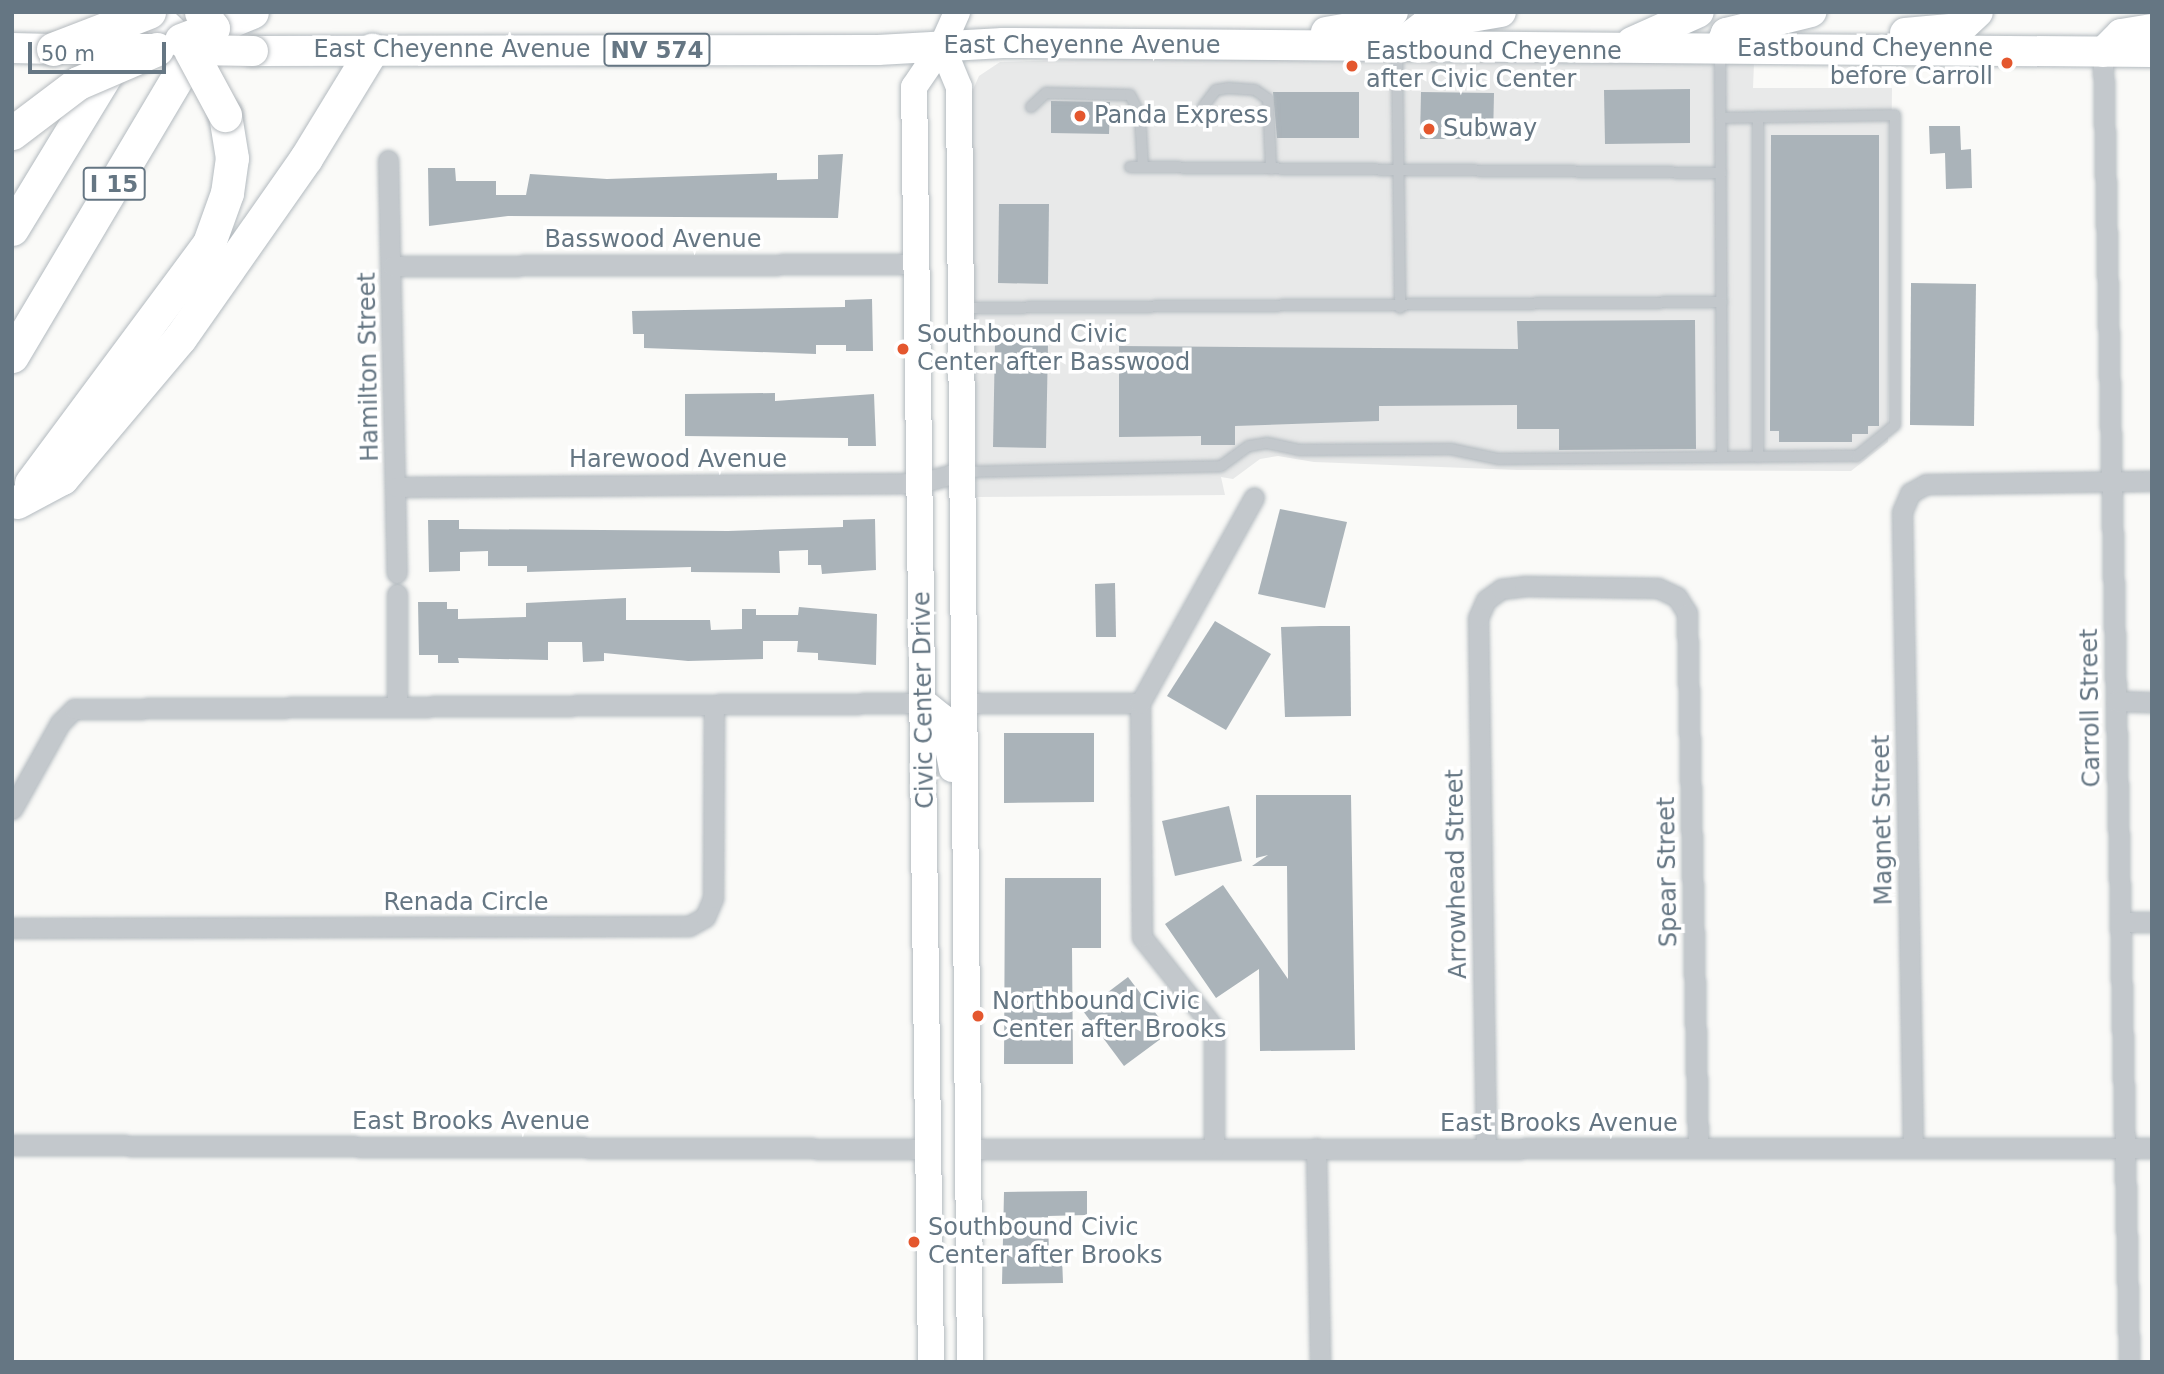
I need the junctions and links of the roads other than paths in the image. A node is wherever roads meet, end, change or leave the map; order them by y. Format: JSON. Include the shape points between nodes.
{"nodes":[{"id":1,"x":143,"y":12,"type":"edge"},
{"id":2,"x":150,"y":12,"type":"edge"},
{"id":3,"x":252,"y":12,"type":"edge"},
{"id":4,"x":957,"y":12,"type":"edge"},
{"id":5,"x":1393,"y":12,"type":"edge"},
{"id":6,"x":1501,"y":12,"type":"edge"},
{"id":7,"x":1699,"y":12,"type":"edge"},
{"id":8,"x":1811,"y":12,"type":"edge"},
{"id":9,"x":1978,"y":12,"type":"edge"},
{"id":10,"x":2152,"y":29,"type":"edge"},
{"id":11,"x":193,"y":32,"type":"edge"},
{"id":12,"x":1254,"y":45,"type":"junction"},
{"id":13,"x":942,"y":46,"type":"junction"},
{"id":14,"x":1396,"y":46,"type":"junction"},
{"id":15,"x":12,"y":48,"type":"edge"},
{"id":16,"x":1615,"y":48,"type":"junction"},
{"id":17,"x":1720,"y":48,"type":"junction"},
{"id":18,"x":53,"y":49,"type":"junction"},
{"id":19,"x":372,"y":50,"type":"junction"},
{"id":20,"x":1829,"y":50,"type":"junction"},
{"id":21,"x":253,"y":51,"type":"joint"},
{"id":22,"x":2103,"y":52,"type":"junction"},
{"id":23,"x":2152,"y":52,"type":"edge"},
{"id":24,"x":1031,"y":107,"type":"dead end"},
{"id":25,"x":1203,"y":107,"type":"dead end"},
{"id":26,"x":1758,"y":117,"type":"junction"},
{"id":27,"x":1721,"y":118,"type":"junction"},
{"id":28,"x":12,"y":133,"type":"edge"},
{"id":29,"x":388,"y":160,"type":"dead end"},
{"id":30,"x":1130,"y":167,"type":"dead end"},
{"id":31,"x":1143,"y":167,"type":"junction"},
{"id":32,"x":1271,"y":169,"type":"junction"},
{"id":33,"x":1399,"y":170,"type":"junction"},
{"id":34,"x":1721,"y":173,"type":"junction"},
{"id":35,"x":12,"y":229,"type":"edge"},
{"id":36,"x":914,"y":264,"type":"junction"},
{"id":37,"x":392,"y":266,"type":"junction"},
{"id":38,"x":1722,"y":302,"type":"junction"},
{"id":39,"x":959,"y":308,"type":"junction"},
{"id":40,"x":1400,"y":308,"type":"junction"},
{"id":41,"x":12,"y":356,"type":"edge"},
{"id":42,"x":1722,"y":457,"type":"junction"},
{"id":43,"x":1758,"y":457,"type":"junction"},
{"id":44,"x":960,"y":472,"type":"junction"},
{"id":45,"x":2111,"y":481,"type":"junction"},
{"id":46,"x":2152,"y":481,"type":"edge"},
{"id":47,"x":920,"y":483,"type":"junction"},
{"id":48,"x":396,"y":487,"type":"junction"},
{"id":49,"x":1254,"y":496,"type":"dead end"},
{"id":50,"x":15,"y":505,"type":"edge"},
{"id":51,"x":397,"y":573,"type":"dead end"},
{"id":52,"x":397,"y":594,"type":"dead end"},
{"id":53,"x":923,"y":596,"type":"junction"},
{"id":54,"x":1677,"y":597,"type":"joint"},
{"id":55,"x":2116,"y":701,"type":"junction"},
{"id":56,"x":2152,"y":702,"type":"edge"},
{"id":57,"x":925,"y":703,"type":"junction"},
{"id":58,"x":963,"y":703,"type":"junction"},
{"id":59,"x":1140,"y":703,"type":"junction"},
{"id":60,"x":397,"y":705,"type":"junction"},
{"id":61,"x":715,"y":705,"type":"junction"},
{"id":62,"x":12,"y":808,"type":"edge"},
{"id":63,"x":964,"y":828,"type":"junction"},
{"id":64,"x":2120,"y":922,"type":"junction"},
{"id":65,"x":2152,"y":922,"type":"edge"},
{"id":66,"x":12,"y":928,"type":"edge"},
{"id":67,"x":929,"y":1032,"type":"junction"},
{"id":68,"x":12,"y":1145,"type":"edge"},
{"id":69,"x":2124,"y":1147,"type":"junction"},
{"id":70,"x":2152,"y":1147,"type":"edge"},
{"id":71,"x":1316,"y":1148,"type":"junction"},
{"id":72,"x":1486,"y":1148,"type":"junction"},
{"id":73,"x":1698,"y":1148,"type":"junction"},
{"id":74,"x":1913,"y":1148,"type":"junction"},
{"id":75,"x":930,"y":1149,"type":"junction"},
{"id":76,"x":966,"y":1149,"type":"junction"},
{"id":77,"x":1214,"y":1149,"type":"junction"},
{"id":78,"x":967,"y":1210,"type":"junction"},
{"id":79,"x":931,"y":1362,"type":"edge"},
{"id":80,"x":970,"y":1362,"type":"edge"},
{"id":81,"x":1320,"y":1362,"type":"edge"},
{"id":82,"x":2129,"y":1362,"type":"edge"}],
"edges":[{"from":1,"to":35,"type":"highway","number":"I 15"},
{"from":2,"to":11,"type":"highway"},
{"from":2,"to":18,"type":"highway","bridge":true},
{"from":3,"to":11,"type":"highway"},
{"from":4,"to":13,"type":"main road","name":"Civic Center Drive"},
{"from":5,"to":12,"type":"main road","via":[[1383,22]]},
{"from":6,"to":14,"type":"main road","via":[[1425,25]]},
{"from":7,"to":16,"type":"main road"},
{"from":8,"to":17,"type":"main road","via":[[1726,33]]},
{"from":9,"to":20,"type":"main road","via":[[1961,28],[1858,34]]},
{"from":10,"to":22,"type":"main road","via":[[2121,34]]},
{"from":11,"to":18,"type":"main road","bridge":true},
{"from":11,"to":21,"type":"highway"},
{"from":11,"to":28,"type":"highway","bridge":true,"via":[[78,83]]},
{"from":11,"to":41,"type":"highway","number":"I 15"},
{"from":11,"to":50,"type":"highway","bridge":true,"via":[[225,115],[232,158],[227,193],[209,243]]},
{"from":12,"to":13,"type":"main road","name":"East Cheyenne Avenue","number":"NV 574"},
{"from":12,"to":14,"type":"main road","name":"East Cheyenne Avenue","number":"NV 574"},
{"from":13,"to":19,"type":"main road","name":"East Cheyenne Avenue","number":"NV 574"},
{"from":13,"to":36,"type":"main road","name":"Civic Center Drive","via":[[914,88]]},
{"from":13,"to":39,"type":"main road","name":"Civic Center Drive","via":[[959,87]]},
{"from":14,"to":16,"type":"main road","name":"East Cheyenne Avenue","number":"NV 574"},
{"from":14,"to":33,"type":"lane"},
{"from":15,"to":18,"type":"main road"},
{"from":16,"to":17,"type":"main road","name":"East Cheyenne Avenue","number":"NV 574"},
{"from":17,"to":20,"type":"main road","name":"East Cheyenne Avenue","number":"NV 574"},
{"from":17,"to":27,"type":"lane"},
{"from":19,"to":21,"type":"main road","name":"East Cheyenne Avenue","number":"NV 574"},
{"from":19,"to":50,"type":"highway","via":[[306,158],[180,338],[62,478]]},
{"from":20,"to":22,"type":"main road","name":"East Cheyenne Avenue","number":"NV 574"},
{"from":22,"to":23,"type":"main road","name":"East Cheyenne Avenue","number":"NV 574"},
{"from":22,"to":45,"type":"street","name":"Carroll Street"},
{"from":24,"to":31,"type":"lane","via":[[1046,93],[1130,95],[1140,116]]},
{"from":25,"to":32,"type":"lane","via":[[1216,90],[1228,88],[1255,90],[1268,99]]},
{"from":26,"to":27,"type":"lane"},
{"from":26,"to":43,"type":"lane"},
{"from":26,"to":43,"type":"lane","via":[[1895,116],[1895,425],[1857,457]]},
{"from":27,"to":34,"type":"lane"},
{"from":29,"to":37,"type":"street","name":"Hamilton Street"},
{"from":30,"to":31,"type":"lane"},
{"from":31,"to":32,"type":"lane"},
{"from":32,"to":33,"type":"lane"},
{"from":33,"to":34,"type":"lane"},
{"from":33,"to":40,"type":"lane"},
{"from":34,"to":38,"type":"lane"},
{"from":36,"to":37,"type":"street","name":"Basswood Avenue"},
{"from":36,"to":47,"type":"main road","name":"Civic Center Drive"},
{"from":37,"to":48,"type":"street","name":"Hamilton Street"},
{"from":38,"to":40,"type":"lane","via":[[1503,301]]},
{"from":38,"to":42,"type":"lane"},
{"from":39,"to":40,"type":"lane"},
{"from":39,"to":44,"type":"main road","name":"Civic Center Drive"},
{"from":42,"to":43,"type":"lane"},
{"from":42,"to":44,"type":"lane","via":[[1498,459],[1451,449],[1299,450],[1267,443],[1249,446],[1221,466]]},
{"from":44,"to":47,"type":"street","name":"Harewood Avenue"},
{"from":44,"to":58,"type":"main road","name":"Civic Center Drive"},
{"from":45,"to":46,"type":"street"},
{"from":45,"to":55,"type":"street","name":"Carroll Street"},
{"from":45,"to":74,"type":"street","name":"Magnet Street","via":[[1926,484],[1910,494],[1902,512]]},
{"from":47,"to":48,"type":"street","name":"Harewood Avenue"},
{"from":47,"to":53,"type":"main road","name":"Civic Center Drive"},
{"from":48,"to":51,"type":"street","name":"Hamilton Street"},
{"from":49,"to":59,"type":"street"},
{"from":52,"to":60,"type":"street"},
{"from":53,"to":57,"type":"main road","name":"Civic Center Drive"},
{"from":53,"to":58,"type":"main road","via":[[944,686]]},
{"from":54,"to":72,"type":"street","name":"Arrowhead Street","via":[[1658,588],[1524,586],[1501,589],[1486,600],[1478,618]]},
{"from":54,"to":73,"type":"street","name":"Spear Street","via":[[1687,613]]},
{"from":55,"to":56,"type":"street"},
{"from":55,"to":64,"type":"street","name":"Carroll Street"},
{"from":57,"to":61,"type":"street"},
{"from":57,"to":63,"type":"main road","via":[[942,718]]},
{"from":57,"to":67,"type":"main road","name":"Civic Center Drive"},
{"from":58,"to":59,"type":"street"},
{"from":58,"to":63,"type":"main road","name":"Civic Center Drive"},
{"from":59,"to":77,"type":"street","via":[[1142,937],[1214,1028]]},
{"from":60,"to":61,"type":"street"},
{"from":60,"to":62,"type":"street","via":[[74,709],[60,723]]},
{"from":61,"to":66,"type":"street","name":"Renada Circle","via":[[713,898],[705,917],[688,926]]},
{"from":63,"to":76,"type":"main road","name":"Civic Center Drive"},
{"from":64,"to":65,"type":"street"},
{"from":64,"to":69,"type":"street","name":"Carroll Street"},
{"from":67,"to":75,"type":"main road","name":"Civic Center Drive"},
{"from":67,"to":76,"type":"main road","via":[[945,1051],[947,1117]]},
{"from":68,"to":75,"type":"street","name":"East Brooks Avenue"},
{"from":69,"to":70,"type":"street","name":"East Brooks Avenue"},
{"from":69,"to":74,"type":"street","name":"East Brooks Avenue"},
{"from":69,"to":82,"type":"street","name":"Carroll Street"},
{"from":71,"to":72,"type":"street","name":"East Brooks Avenue"},
{"from":71,"to":77,"type":"street","name":"East Brooks Avenue"},
{"from":71,"to":81,"type":"street"},
{"from":72,"to":73,"type":"street","name":"East Brooks Avenue"},
{"from":73,"to":74,"type":"street","name":"East Brooks Avenue"},
{"from":75,"to":78,"type":"main road","via":[[948,1159],[952,1205]]},
{"from":75,"to":79,"type":"main road","name":"Civic Center Drive"},
{"from":76,"to":77,"type":"street","name":"East Brooks Avenue"},
{"from":76,"to":78,"type":"main road","name":"Civic Center Drive"},
{"from":78,"to":80,"type":"main road","name":"Civic Center Drive"}]}
